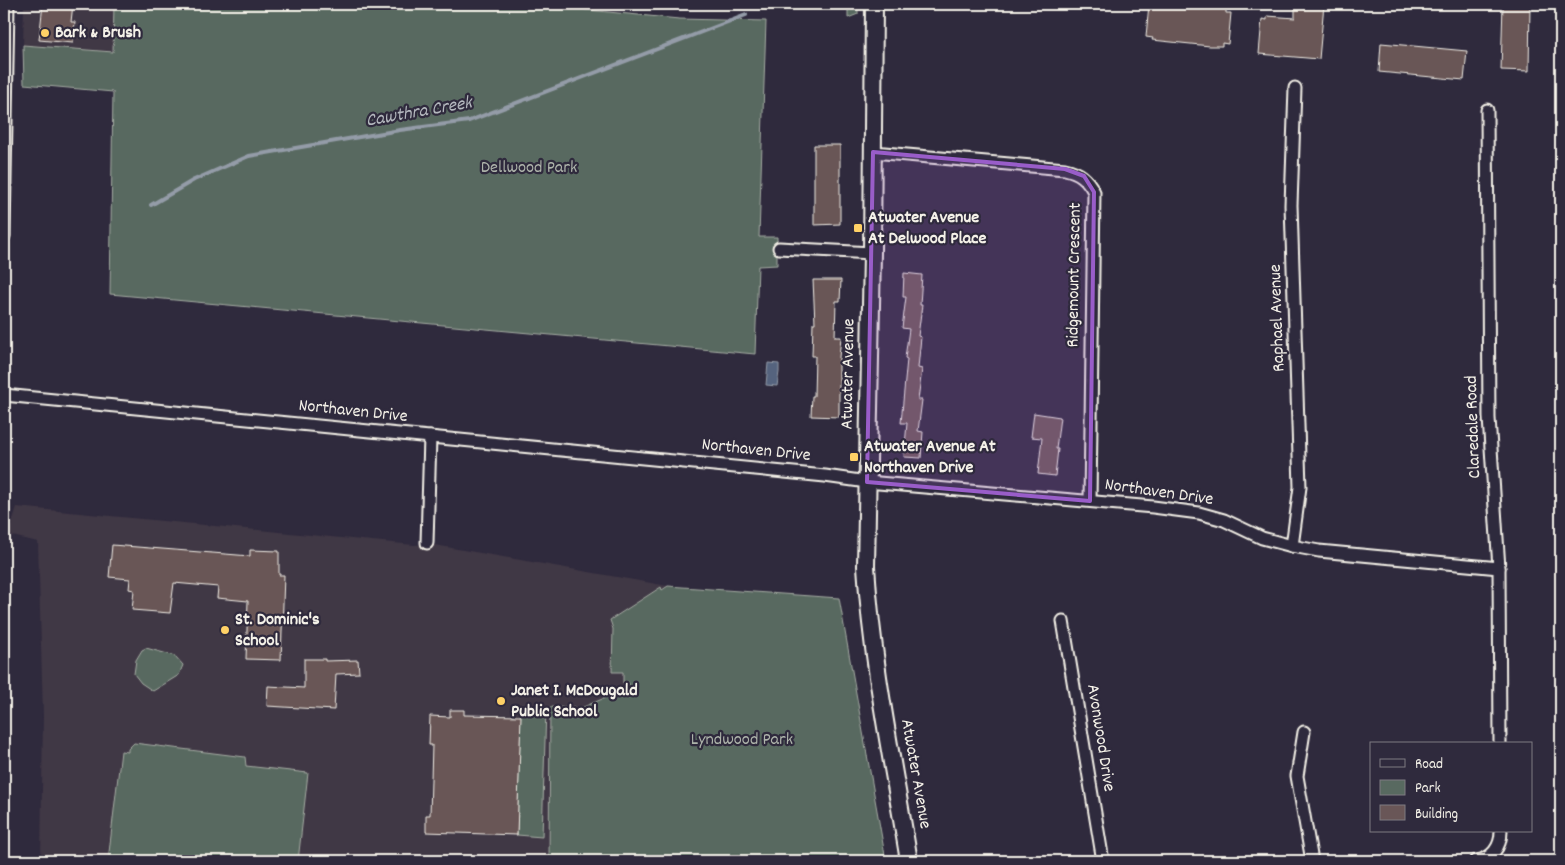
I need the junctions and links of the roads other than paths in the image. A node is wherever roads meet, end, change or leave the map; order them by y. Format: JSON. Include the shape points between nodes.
{"nodes":[{"id":1,"x":8,"y":4,"type":"edge"},
{"id":2,"x":874,"y":4,"type":"edge"},
{"id":3,"x":5,"y":58,"type":"edge"},
{"id":4,"x":1295,"y":88,"type":"dead end"},
{"id":5,"x":1487,"y":110,"type":"dead end"},
{"id":6,"x":873,"y":152,"type":"junction"},
{"id":7,"x":4,"y":236,"type":"edge"},
{"id":8,"x":779,"y":248,"type":"dead end"},
{"id":9,"x":872,"y":253,"type":"junction"},
{"id":10,"x":4,"y":395,"type":"edge"},
{"id":11,"x":430,"y":437,"type":"junction"},
{"id":12,"x":867,"y":482,"type":"junction"},
{"id":13,"x":1090,"y":502,"type":"junction"},
{"id":14,"x":427,"y":543,"type":"dead end"},
{"id":15,"x":1292,"y":546,"type":"junction"},
{"id":16,"x":1499,"y":568,"type":"junction"},
{"id":17,"x":1063,"y":621,"type":"dead end"},
{"id":18,"x":1304,"y":732,"type":"dead end"},
{"id":19,"x":1500,"y":742,"type":"edge"},
{"id":20,"x":1501,"y":832,"type":"edge"},
{"id":21,"x":909,"y":861,"type":"edge"},
{"id":22,"x":1103,"y":861,"type":"edge"},
{"id":23,"x":1312,"y":861,"type":"edge"},
{"id":24,"x":1476,"y":861,"type":"edge"}],
"edges":[{"from":1,"to":3,"type":"street"},
{"from":2,"to":6,"type":"street","name":"Atwater Avenue"},
{"from":3,"to":7,"type":"street"},
{"from":4,"to":15,"type":"street","name":"Raphael Avenue","via":[[1291,205],[1300,478]]},
{"from":5,"to":16,"type":"street","name":"Claredale Road","via":[[1490,418]]},
{"from":6,"to":9,"type":"street","name":"Atwater Avenue"},
{"from":6,"to":13,"type":"street","name":"Ridgemount Crescent","via":[[1065,169],[1090,182],[1094,192]]},
{"from":8,"to":9,"type":"street"},
{"from":9,"to":12,"type":"street","name":"Atwater Avenue"},
{"from":10,"to":11,"type":"street","name":"Northaven Drive"},
{"from":11,"to":12,"type":"street","name":"Northaven Drive"},
{"from":11,"to":14,"type":"street"},
{"from":12,"to":13,"type":"street","name":"Northaven Drive"},
{"from":12,"to":21,"type":"street","name":"Atwater Avenue","via":[[868,605]]},
{"from":13,"to":15,"type":"street","name":"Northaven Drive","via":[[1199,513]]},
{"from":15,"to":16,"type":"street","name":"Northaven Drive"},
{"from":16,"to":19,"type":"street","name":"Claredale Road"},
{"from":17,"to":22,"type":"street","name":"Avonwood Drive"},
{"from":18,"to":23,"type":"street","via":[[1297,776]]},
{"from":20,"to":24,"type":"street","via":[[1501,840],[1493,854]]}]}
